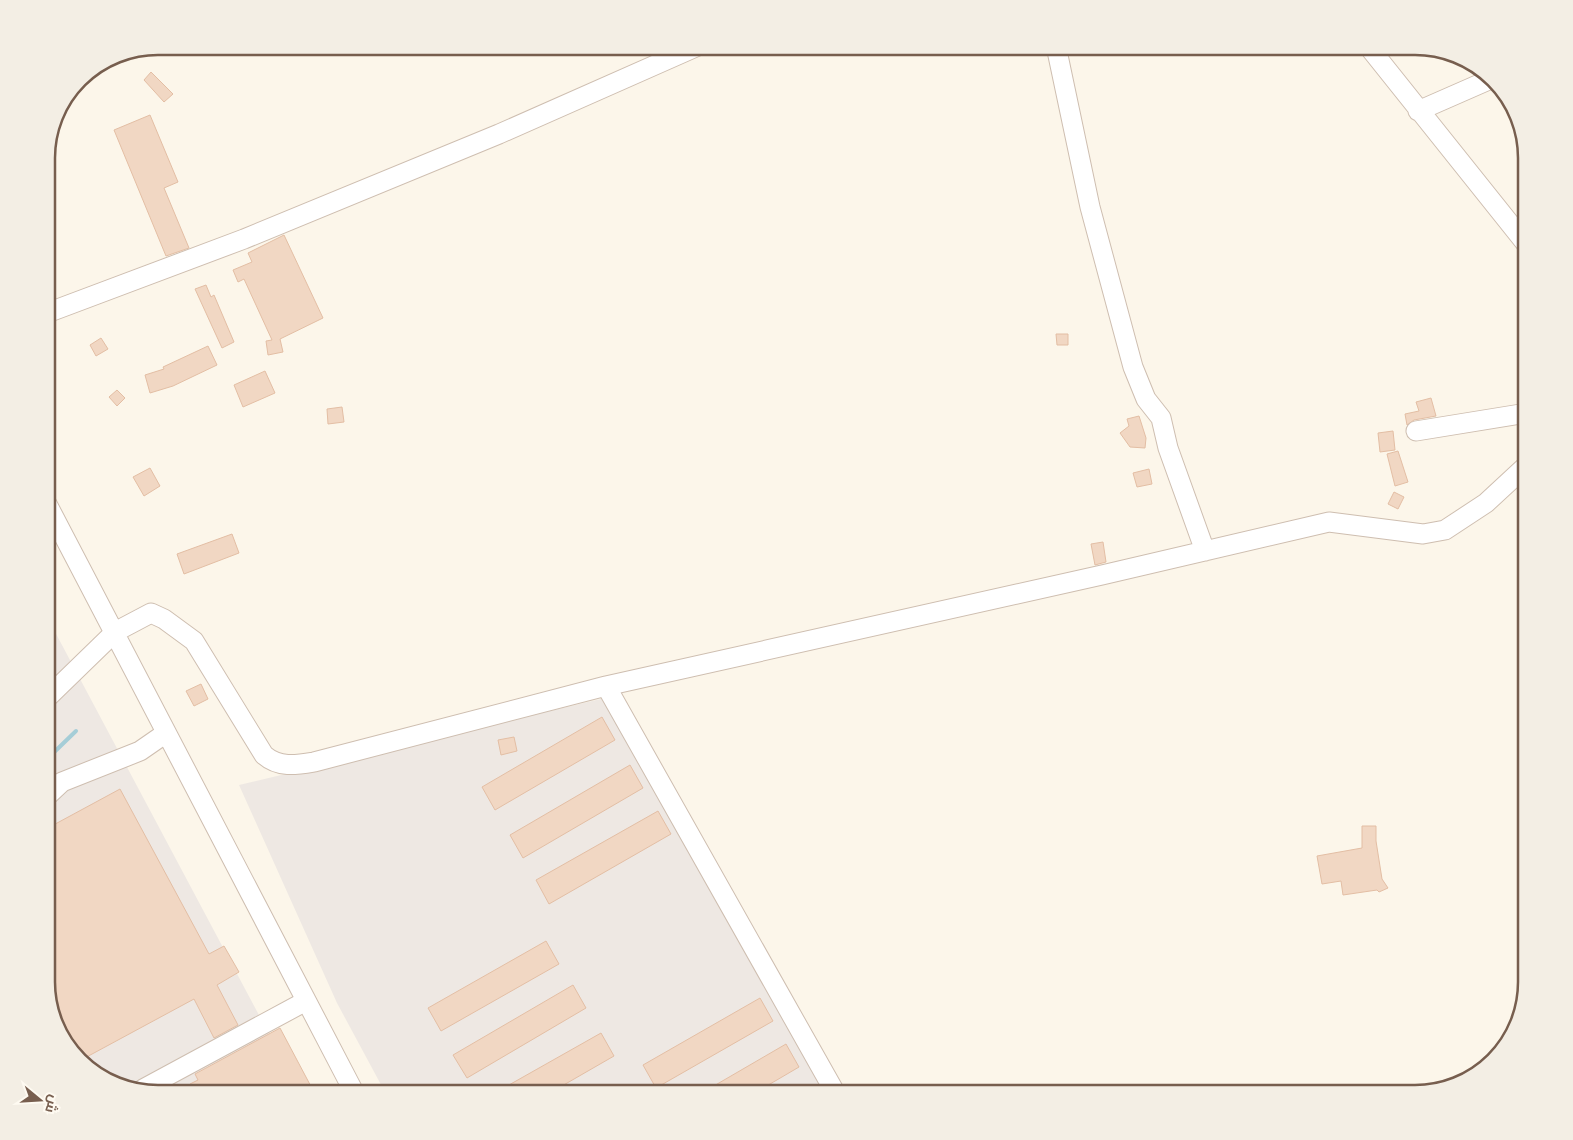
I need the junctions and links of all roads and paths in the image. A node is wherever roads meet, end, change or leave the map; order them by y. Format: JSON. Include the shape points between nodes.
{"nodes":[{"id":1,"x":678,"y":55,"type":"edge"},
{"id":2,"x":1058,"y":55,"type":"edge"},
{"id":3,"x":1375,"y":55,"type":"edge"},
{"id":4,"x":1484,"y":82,"type":"edge"},
{"id":5,"x":1418,"y":111,"type":"junction"},
{"id":6,"x":1518,"y":234,"type":"edge"},
{"id":7,"x":55,"y":311,"type":"edge"},
{"id":8,"x":1518,"y":414,"type":"edge"},
{"id":9,"x":1416,"y":431,"type":"dead end"},
{"id":10,"x":1518,"y":473,"type":"edge"},
{"id":11,"x":55,"y":519,"type":"edge"},
{"id":12,"x":1205,"y":551,"type":"junction"},
{"id":13,"x":115,"y":632,"type":"junction"},
{"id":14,"x":606,"y":686,"type":"junction"},
{"id":15,"x":55,"y":690,"type":"edge"},
{"id":16,"x":166,"y":733,"type":"junction"},
{"id":17,"x":55,"y":789,"type":"edge"},
{"id":18,"x":306,"y":1001,"type":"junction"},
{"id":19,"x":150,"y":1085,"type":"edge"},
{"id":20,"x":350,"y":1085,"type":"edge"},
{"id":21,"x":831,"y":1085,"type":"edge"}],
"edges":[{"from":1,"to":7,"type":"street","via":[[500,134],[244,239]]},
{"from":2,"to":12,"type":"street","via":[[1090,207],[1133,367],[1146,399],[1162,418],[1170,454]]},
{"from":3,"to":5,"type":"street"},
{"from":4,"to":5,"type":"street"},
{"from":5,"to":6,"type":"street"},
{"from":8,"to":9,"type":"street"},
{"from":10,"to":12,"type":"street","via":[[1486,503],[1445,530],[1423,534],[1329,522]]},
{"from":11,"to":13,"type":"street"},
{"from":12,"to":14,"type":"street"},
{"from":13,"to":14,"type":"street","via":[[151,613],[194,641],[256,744],[271,761],[282,764],[314,762]]},
{"from":13,"to":15,"type":"street"},
{"from":13,"to":16,"type":"street"},
{"from":14,"to":21,"type":"street"},
{"from":16,"to":17,"type":"street","via":[[140,751],[62,782]]},
{"from":16,"to":18,"type":"street"},
{"from":18,"to":19,"type":"street"},
{"from":18,"to":20,"type":"street"}]}
